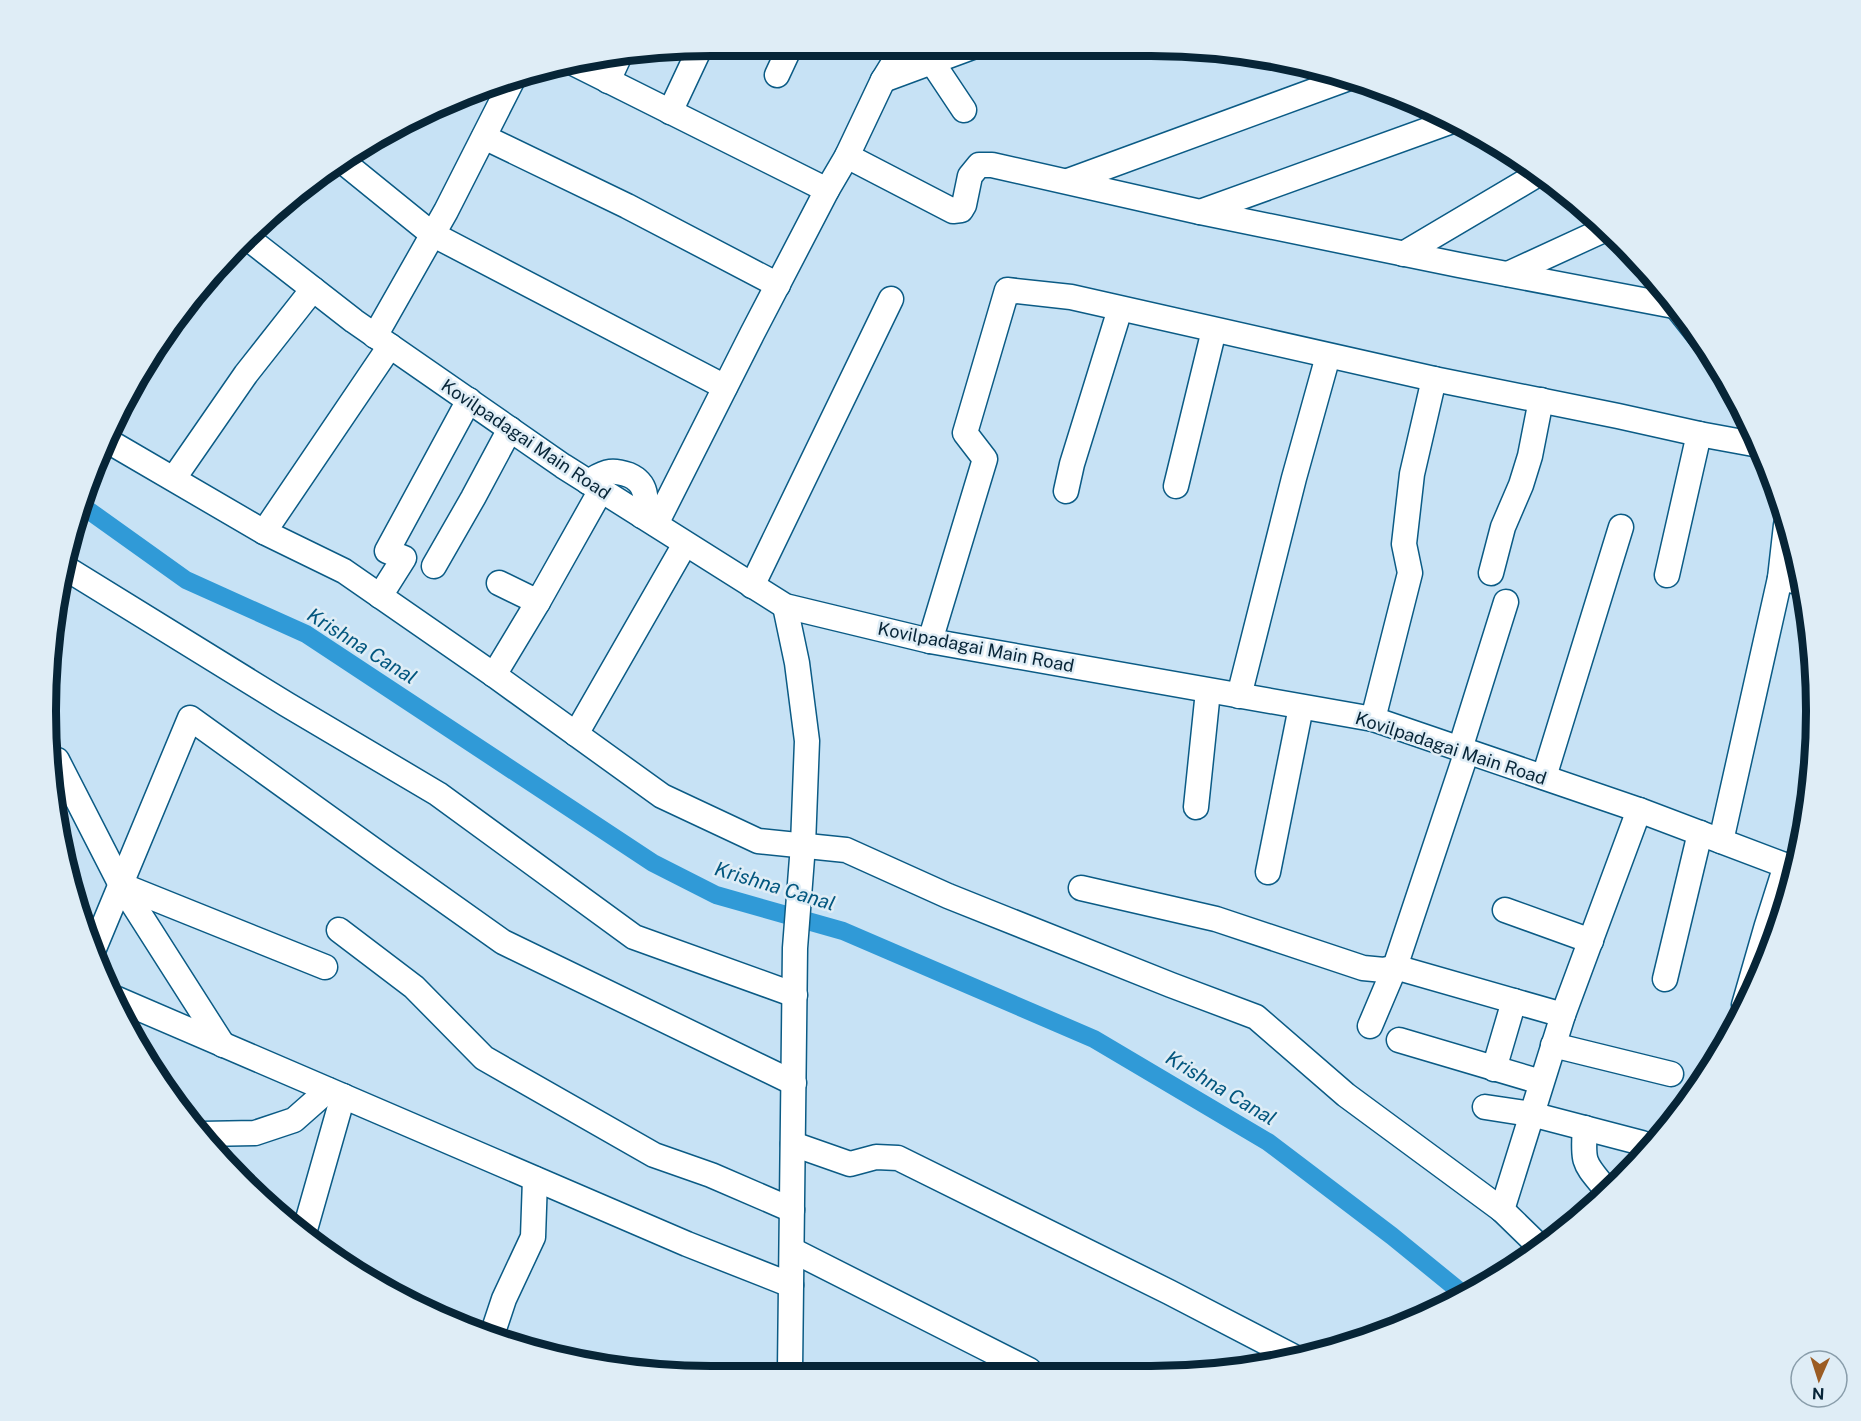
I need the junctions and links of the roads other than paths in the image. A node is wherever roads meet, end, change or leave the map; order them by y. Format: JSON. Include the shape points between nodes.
{"nodes":[{"id":1,"x":696,"y":56,"type":"edge"},
{"id":2,"x":786,"y":56,"type":"edge"},
{"id":3,"x":898,"y":56,"type":"edge"},
{"id":4,"x":925,"y":56,"type":"edge"},
{"id":5,"x":948,"y":56,"type":"edge"},
{"id":6,"x":617,"y":62,"type":"edge"},
{"id":7,"x":932,"y":62,"type":"junction"},
{"id":8,"x":583,"y":68,"type":"edge"},
{"id":9,"x":777,"y":75,"type":"dead end"},
{"id":10,"x":883,"y":80,"type":"junction"},
{"id":11,"x":608,"y":81,"type":"junction"},
{"id":12,"x":1336,"y":83,"type":"edge"},
{"id":13,"x":509,"y":87,"type":"edge"},
{"id":14,"x":964,"y":110,"type":"dead end"},
{"id":15,"x":670,"y":112,"type":"junction"},
{"id":16,"x":1443,"y":124,"type":"edge"},
{"id":17,"x":484,"y":137,"type":"junction"},
{"id":18,"x":847,"y":156,"type":"junction"},
{"id":19,"x":348,"y":166,"type":"edge"},
{"id":20,"x":1530,"y":178,"type":"edge"},
{"id":21,"x":1068,"y":181,"type":"junction"},
{"id":22,"x":827,"y":190,"type":"junction"},
{"id":23,"x":1200,"y":212,"type":"junction"},
{"id":24,"x":1598,"y":233,"type":"edge"},
{"id":25,"x":432,"y":234,"type":"junction"},
{"id":26,"x":253,"y":242,"type":"edge"},
{"id":27,"x":1403,"y":254,"type":"junction"},
{"id":28,"x":1508,"y":274,"type":"junction"},
{"id":29,"x":778,"y":285,"type":"junction"},
{"id":30,"x":313,"y":289,"type":"junction"},
{"id":31,"x":891,"y":299,"type":"dead end"},
{"id":32,"x":1661,"y":301,"type":"edge"},
{"id":33,"x":1120,"y":309,"type":"junction"},
{"id":34,"x":1214,"y":330,"type":"junction"},
{"id":35,"x":383,"y":341,"type":"junction"},
{"id":36,"x":1328,"y":356,"type":"junction"},
{"id":37,"x":1434,"y":379,"type":"junction"},
{"id":38,"x":725,"y":387,"type":"junction"},
{"id":39,"x":469,"y":400,"type":"junction"},
{"id":40,"x":1541,"y":400,"type":"junction"},
{"id":41,"x":510,"y":429,"type":"junction"},
{"id":42,"x":1699,"y":434,"type":"junction"},
{"id":43,"x":1748,"y":443,"type":"edge"},
{"id":44,"x":113,"y":444,"type":"edge"},
{"id":45,"x":174,"y":478,"type":"junction"},
{"id":46,"x":595,"y":486,"type":"junction"},
{"id":47,"x":1176,"y":486,"type":"dead end"},
{"id":48,"x":1066,"y":491,"type":"dead end"},
{"id":49,"x":649,"y":520,"type":"junction"},
{"id":50,"x":1621,"y":526,"type":"dead end"},
{"id":51,"x":264,"y":532,"type":"junction"},
{"id":52,"x":685,"y":544,"type":"junction"},
{"id":53,"x":434,"y":566,"type":"dead end"},
{"id":54,"x":71,"y":571,"type":"edge"},
{"id":55,"x":1491,"y":573,"type":"dead end"},
{"id":56,"x":1667,"y":575,"type":"dead end"},
{"id":57,"x":1792,"y":580,"type":"edge"},
{"id":58,"x":499,"y":583,"type":"dead end"},
{"id":59,"x":752,"y":586,"type":"junction"},
{"id":60,"x":380,"y":596,"type":"junction"},
{"id":61,"x":538,"y":602,"type":"junction"},
{"id":62,"x":1506,"y":602,"type":"dead end"},
{"id":63,"x":785,"y":606,"type":"junction"},
{"id":64,"x":930,"y":641,"type":"junction"},
{"id":65,"x":494,"y":675,"type":"junction"},
{"id":66,"x":1208,"y":691,"type":"junction"},
{"id":67,"x":1239,"y":696,"type":"junction"},
{"id":68,"x":1301,"y":707,"type":"junction"},
{"id":69,"x":1373,"y":719,"type":"junction"},
{"id":70,"x":576,"y":734,"type":"junction"},
{"id":71,"x":1463,"y":750,"type":"junction"},
{"id":72,"x":58,"y":762,"type":"edge"},
{"id":73,"x":1544,"y":777,"type":"junction"},
{"id":74,"x":1196,"y":807,"type":"dead end"},
{"id":75,"x":1639,"y":810,"type":"junction"},
{"id":76,"x":1711,"y":837,"type":"junction"},
{"id":77,"x":803,"y":845,"type":"junction"},
{"id":78,"x":1786,"y":866,"type":"edge"},
{"id":79,"x":1268,"y":872,"type":"dead end"},
{"id":80,"x":121,"y":885,"type":"junction"},
{"id":81,"x":1081,"y":888,"type":"dead end"},
{"id":82,"x":1778,"y":898,"type":"edge"},
{"id":83,"x":1505,"y":910,"type":"dead end"},
{"id":84,"x":339,"y":930,"type":"dead end"},
{"id":85,"x":97,"y":941,"type":"edge"},
{"id":86,"x":1591,"y":941,"type":"junction"},
{"id":87,"x":1759,"y":954,"type":"edge"},
{"id":88,"x":325,"y":967,"type":"dead end"},
{"id":89,"x":1395,"y":967,"type":"junction"},
{"id":90,"x":1665,"y":979,"type":"dead end"},
{"id":91,"x":795,"y":995,"type":"junction"},
{"id":92,"x":1514,"y":1001,"type":"junction"},
{"id":93,"x":124,"y":1002,"type":"edge"},
{"id":94,"x":1563,"y":1015,"type":"junction"},
{"id":95,"x":1370,"y":1026,"type":"dead end"},
{"id":96,"x":1399,"y":1040,"type":"dead end"},
{"id":97,"x":223,"y":1045,"type":"junction"},
{"id":98,"x":1553,"y":1045,"type":"junction"},
{"id":99,"x":1494,"y":1069,"type":"junction"},
{"id":100,"x":1671,"y":1074,"type":"dead end"},
{"id":101,"x":1541,"y":1082,"type":"junction"},
{"id":102,"x":794,"y":1083,"type":"junction"},
{"id":103,"x":335,"y":1093,"type":"junction"},
{"id":104,"x":1485,"y":1107,"type":"dead end"},
{"id":105,"x":1531,"y":1114,"type":"junction"},
{"id":106,"x":1585,"y":1128,"type":"junction"},
{"id":107,"x":211,"y":1134,"type":"edge"},
{"id":108,"x":1642,"y":1143,"type":"dead end"},
{"id":109,"x":793,"y":1144,"type":"junction"},
{"id":110,"x":535,"y":1179,"type":"junction"},
{"id":111,"x":1602,"y":1185,"type":"edge"},
{"id":112,"x":792,"y":1210,"type":"junction"},
{"id":113,"x":1502,"y":1210,"type":"junction"},
{"id":114,"x":306,"y":1225,"type":"edge"},
{"id":115,"x":1533,"y":1241,"type":"edge"},
{"id":116,"x":792,"y":1250,"type":"junction"},
{"id":117,"x":791,"y":1285,"type":"junction"},
{"id":118,"x":494,"y":1329,"type":"edge"},
{"id":119,"x":1283,"y":1352,"type":"edge"},
{"id":120,"x":790,"y":1366,"type":"edge"},
{"id":121,"x":1021,"y":1366,"type":"edge"}],
"edges":[{"from":1,"to":15,"type":"street"},
{"from":2,"to":9,"type":"street"},
{"from":3,"to":10,"type":"street"},
{"from":4,"to":7,"type":"street"},
{"from":5,"to":7,"type":"street"},
{"from":6,"to":11,"type":"street"},
{"from":7,"to":10,"type":"street"},
{"from":7,"to":14,"type":"street"},
{"from":8,"to":11,"type":"street"},
{"from":10,"to":18,"type":"street"},
{"from":11,"to":15,"type":"street"},
{"from":12,"to":21,"type":"street"},
{"from":13,"to":17,"type":"street"},
{"from":15,"to":22,"type":"street"},
{"from":16,"to":23,"type":"street"},
{"from":17,"to":25,"type":"street"},
{"from":17,"to":29,"type":"street"},
{"from":18,"to":21,"type":"street","via":[[953,211],[964,205],[970,176],[980,165]]},
{"from":18,"to":22,"type":"street"},
{"from":19,"to":25,"type":"street"},
{"from":20,"to":27,"type":"street"},
{"from":21,"to":23,"type":"street"},
{"from":22,"to":29,"type":"street"},
{"from":23,"to":27,"type":"street"},
{"from":24,"to":28,"type":"street"},
{"from":25,"to":35,"type":"street"},
{"from":25,"to":38,"type":"street"},
{"from":26,"to":30,"type":"street","name":"Kovilpadagai Main Road"},
{"from":27,"to":28,"type":"street"},
{"from":28,"to":32,"type":"street"},
{"from":29,"to":38,"type":"street"},
{"from":30,"to":35,"type":"street","name":"Kovilpadagai Main Road"},
{"from":30,"to":45,"type":"street","via":[[246,374]]},
{"from":31,"to":59,"type":"street"},
{"from":33,"to":34,"type":"street"},
{"from":33,"to":48,"type":"street"},
{"from":33,"to":64,"type":"street","via":[[1071,297],[1007,291],[965,433],[985,459]]},
{"from":34,"to":36,"type":"street"},
{"from":34,"to":47,"type":"street"},
{"from":35,"to":39,"type":"street","name":"Kovilpadagai Main Road"},
{"from":35,"to":51,"type":"street"},
{"from":36,"to":37,"type":"street"},
{"from":36,"to":67,"type":"street"},
{"from":37,"to":40,"type":"street"},
{"from":37,"to":69,"type":"street","via":[[1412,474],[1404,544],[1410,573]]},
{"from":38,"to":49,"type":"street"},
{"from":39,"to":41,"type":"street","name":"Kovilpadagai Main Road"},
{"from":39,"to":60,"type":"street","via":[[387,550],[404,558]]},
{"from":40,"to":42,"type":"street"},
{"from":40,"to":55,"type":"street","via":[[1530,456],[1503,527]]},
{"from":41,"to":46,"type":"street","name":"Kovilpadagai Main Road"},
{"from":41,"to":53,"type":"street"},
{"from":42,"to":43,"type":"street"},
{"from":42,"to":56,"type":"street"},
{"from":44,"to":45,"type":"street"},
{"from":45,"to":51,"type":"street"},
{"from":46,"to":49,"type":"street","name":"Kovilpadagai Main Road"},
{"from":46,"to":61,"type":"street"},
{"from":49,"to":52,"type":"street","name":"Kovilpadagai Main Road"},
{"from":50,"to":73,"type":"street"},
{"from":51,"to":60,"type":"street","via":[[344,571]]},
{"from":52,"to":59,"type":"street","name":"Kovilpadagai Main Road"},
{"from":52,"to":70,"type":"street"},
{"from":54,"to":91,"type":"street","via":[[438,794],[634,937]]},
{"from":57,"to":76,"type":"street"},
{"from":58,"to":61,"type":"street"},
{"from":59,"to":63,"type":"street","name":"Kovilpadagai Main Road"},
{"from":60,"to":65,"type":"street"},
{"from":61,"to":65,"type":"street"},
{"from":62,"to":71,"type":"street"},
{"from":63,"to":64,"type":"street","name":"Kovilpadagai Main Road"},
{"from":63,"to":77,"type":"street","via":[[807,741]]},
{"from":64,"to":66,"type":"street","name":"Kovilpadagai Main Road"},
{"from":65,"to":70,"type":"street"},
{"from":66,"to":67,"type":"street","name":"Kovilpadagai Main Road"},
{"from":66,"to":74,"type":"street"},
{"from":67,"to":68,"type":"street","name":"Kovilpadagai Main Road"},
{"from":68,"to":69,"type":"street","name":"Kovilpadagai Main Road"},
{"from":68,"to":79,"type":"street"},
{"from":69,"to":71,"type":"street","name":"Kovilpadagai Main Road"},
{"from":70,"to":77,"type":"street","via":[[662,796],[758,841]]},
{"from":71,"to":73,"type":"street","name":"Kovilpadagai Main Road"},
{"from":71,"to":89,"type":"street"},
{"from":72,"to":80,"type":"street"},
{"from":73,"to":75,"type":"street","name":"Kovilpadagai Main Road"},
{"from":75,"to":76,"type":"street","name":"Kovilpadagai Main Road"},
{"from":75,"to":86,"type":"street"},
{"from":76,"to":78,"type":"street","name":"Kovilpadagai Main Road"},
{"from":76,"to":90,"type":"street"},
{"from":77,"to":91,"type":"street"},
{"from":77,"to":113,"type":"street","via":[[846,850],[958,900],[1256,1017],[1346,1095]]},
{"from":80,"to":85,"type":"street"},
{"from":80,"to":88,"type":"street"},
{"from":80,"to":97,"type":"street"},
{"from":80,"to":102,"type":"street","via":[[190,718],[503,942]]},
{"from":81,"to":89,"type":"street","via":[[1216,919],[1363,968]]},
{"from":82,"to":87,"type":"street"},
{"from":83,"to":86,"type":"street"},
{"from":84,"to":112,"type":"street","via":[[414,987],[484,1058],[654,1155]]},
{"from":86,"to":94,"type":"street"},
{"from":89,"to":92,"type":"street"},
{"from":89,"to":95,"type":"street"},
{"from":91,"to":102,"type":"street"},
{"from":92,"to":94,"type":"street"},
{"from":92,"to":99,"type":"street"},
{"from":93,"to":97,"type":"street"},
{"from":94,"to":98,"type":"street"},
{"from":96,"to":99,"type":"street"},
{"from":97,"to":103,"type":"street"},
{"from":98,"to":100,"type":"street"},
{"from":98,"to":101,"type":"street"},
{"from":99,"to":101,"type":"street"},
{"from":101,"to":105,"type":"street"},
{"from":102,"to":109,"type":"street"},
{"from":103,"to":107,"type":"street","via":[[294,1120],[255,1133]]},
{"from":103,"to":110,"type":"street"},
{"from":103,"to":114,"type":"street"},
{"from":104,"to":105,"type":"street"},
{"from":105,"to":106,"type":"street"},
{"from":105,"to":113,"type":"street"},
{"from":106,"to":108,"type":"street"},
{"from":106,"to":111,"type":"street","via":[[1585,1164]]},
{"from":109,"to":112,"type":"street"},
{"from":109,"to":119,"type":"street","via":[[850,1164],[876,1157],[898,1158]]},
{"from":110,"to":117,"type":"street"},
{"from":110,"to":118,"type":"street","via":[[534,1238]]},
{"from":112,"to":116,"type":"street"},
{"from":113,"to":115,"type":"street"},
{"from":116,"to":117,"type":"street"},
{"from":116,"to":121,"type":"street"},
{"from":117,"to":120,"type":"street"}]}
